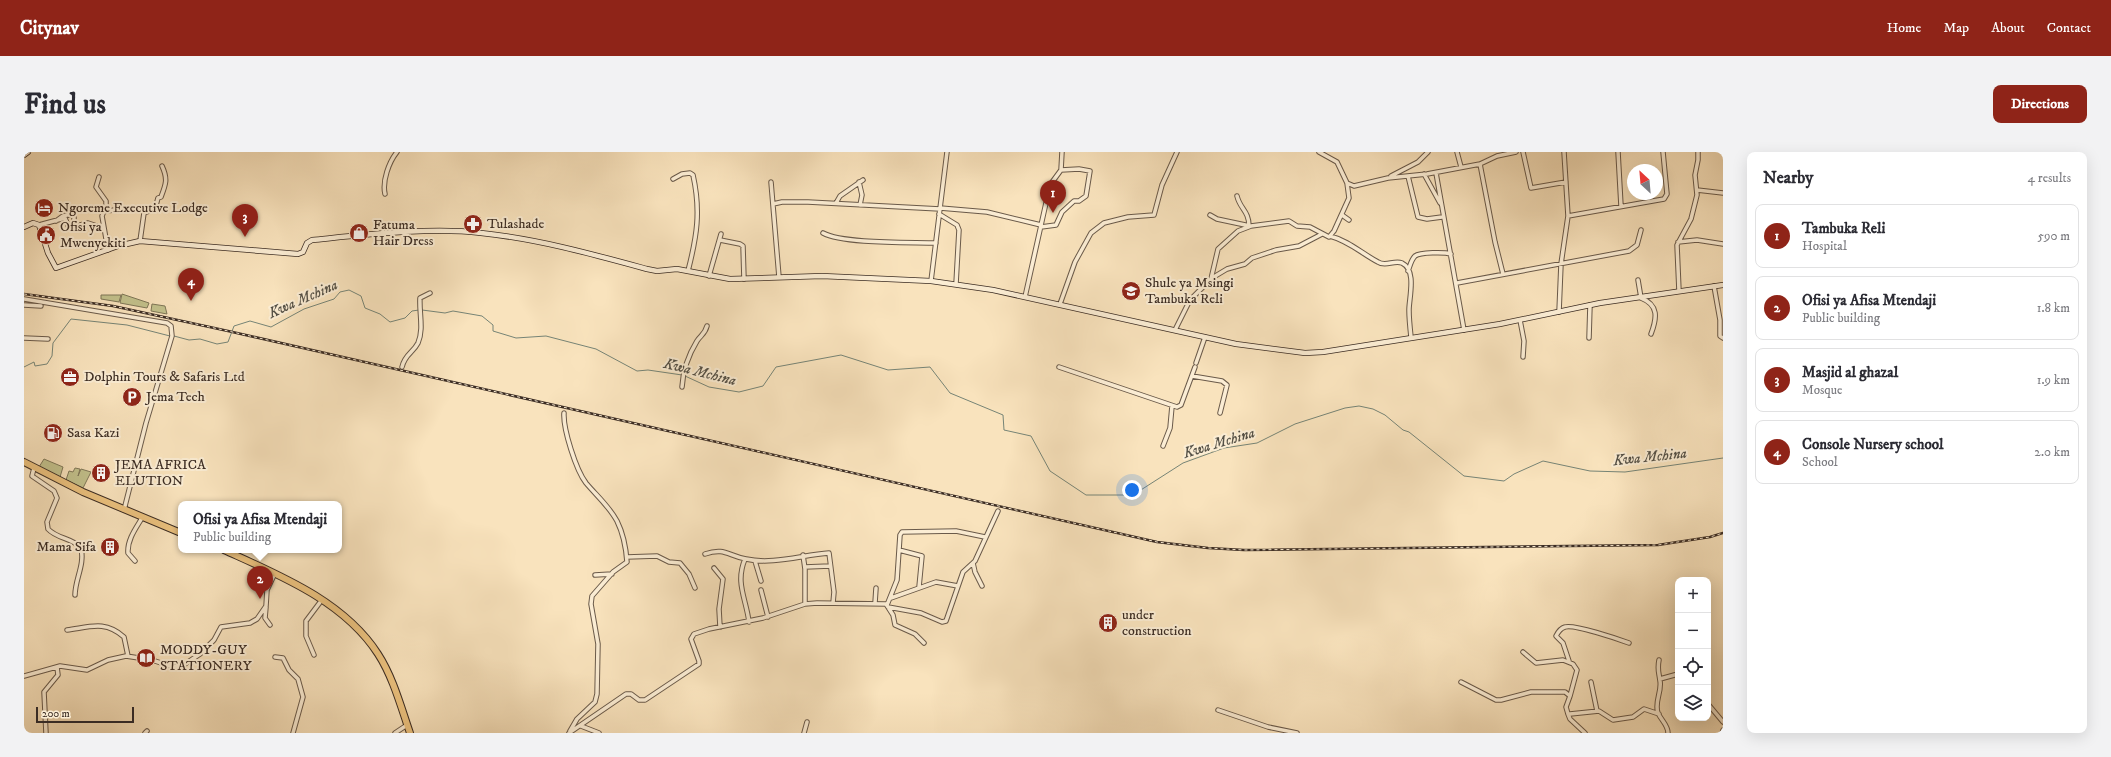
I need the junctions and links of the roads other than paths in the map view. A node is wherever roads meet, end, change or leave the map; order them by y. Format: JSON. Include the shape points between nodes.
{"nodes":[{"id":1,"x":28,"y":152,"type":"edge"},
{"id":2,"x":397,"y":152,"type":"edge"},
{"id":3,"x":946,"y":152,"type":"edge"},
{"id":4,"x":1062,"y":152,"type":"edge"},
{"id":5,"x":1177,"y":152,"type":"edge"},
{"id":6,"x":1320,"y":152,"type":"edge"},
{"id":7,"x":1428,"y":152,"type":"edge"},
{"id":8,"x":1457,"y":152,"type":"edge"},
{"id":9,"x":1516,"y":152,"type":"edge"},
{"id":10,"x":1523,"y":152,"type":"edge"},
{"id":11,"x":1564,"y":152,"type":"edge"},
{"id":12,"x":1618,"y":152,"type":"edge"},
{"id":13,"x":1663,"y":152,"type":"edge"},
{"id":14,"x":1698,"y":152,"type":"edge"},
{"id":15,"x":24,"y":155,"type":"edge"},
{"id":16,"x":1480,"y":164,"type":"junction"},
{"id":17,"x":162,"y":166,"type":"dead end"},
{"id":18,"x":1461,"y":167,"type":"junction"},
{"id":19,"x":1061,"y":170,"type":"junction"},
{"id":20,"x":1436,"y":173,"type":"junction"},
{"id":21,"x":1424,"y":174,"type":"junction"},
{"id":22,"x":1408,"y":176,"type":"junction"},
{"id":23,"x":99,"y":177,"type":"dead end"},
{"id":24,"x":1388,"y":178,"type":"junction"},
{"id":25,"x":673,"y":179,"type":"dead end"},
{"id":26,"x":771,"y":182,"type":"dead end"},
{"id":27,"x":1347,"y":182,"type":"junction"},
{"id":28,"x":1566,"y":182,"type":"junction"},
{"id":29,"x":1697,"y":190,"type":"junction"},
{"id":30,"x":1723,"y":193,"type":"edge"},
{"id":31,"x":385,"y":194,"type":"dead end"},
{"id":32,"x":1237,"y":196,"type":"dead end"},
{"id":33,"x":836,"y":203,"type":"junction"},
{"id":34,"x":773,"y":204,"type":"junction"},
{"id":35,"x":860,"y":205,"type":"junction"},
{"id":36,"x":1441,"y":205,"type":"junction"},
{"id":37,"x":1622,"y":206,"type":"junction"},
{"id":38,"x":126,"y":209,"type":"dead end"},
{"id":39,"x":940,"y":209,"type":"junction"},
{"id":40,"x":103,"y":211,"type":"junction"},
{"id":41,"x":939,"y":214,"type":"junction"},
{"id":42,"x":1210,"y":215,"type":"dead end"},
{"id":43,"x":1342,"y":215,"type":"junction"},
{"id":44,"x":1442,"y":216,"type":"junction"},
{"id":45,"x":1568,"y":216,"type":"junction"},
{"id":46,"x":1350,"y":220,"type":"dead end"},
{"id":47,"x":53,"y":222,"type":"junction"},
{"id":48,"x":40,"y":225,"type":"junction"},
{"id":49,"x":74,"y":226,"type":"junction"},
{"id":50,"x":1041,"y":226,"type":"junction"},
{"id":51,"x":1250,"y":226,"type":"junction"},
{"id":52,"x":24,"y":227,"type":"edge"},
{"id":53,"x":103,"y":228,"type":"junction"},
{"id":54,"x":1642,"y":230,"type":"dead end"},
{"id":55,"x":823,"y":233,"type":"dead end"},
{"id":56,"x":721,"y":234,"type":"dead end"},
{"id":57,"x":1322,"y":234,"type":"junction"},
{"id":58,"x":1330,"y":236,"type":"junction"},
{"id":59,"x":720,"y":240,"type":"junction"},
{"id":60,"x":140,"y":241,"type":"junction"},
{"id":61,"x":1678,"y":242,"type":"junction"},
{"id":62,"x":936,"y":243,"type":"junction"},
{"id":63,"x":1723,"y":244,"type":"edge"},
{"id":64,"x":108,"y":250,"type":"junction"},
{"id":65,"x":1451,"y":254,"type":"junction"},
{"id":66,"x":1561,"y":264,"type":"junction"},
{"id":67,"x":688,"y":271,"type":"junction"},
{"id":68,"x":1408,"y":271,"type":"junction"},
{"id":69,"x":1503,"y":274,"type":"junction"},
{"id":70,"x":710,"y":276,"type":"junction"},
{"id":71,"x":779,"y":277,"type":"junction"},
{"id":72,"x":1212,"y":278,"type":"junction"},
{"id":73,"x":744,"y":279,"type":"junction"},
{"id":74,"x":1638,"y":280,"type":"dead end"},
{"id":75,"x":931,"y":281,"type":"junction"},
{"id":76,"x":1457,"y":283,"type":"junction"},
{"id":77,"x":956,"y":284,"type":"junction"},
{"id":78,"x":1723,"y":284,"type":"edge"},
{"id":79,"x":1714,"y":286,"type":"junction"},
{"id":80,"x":1679,"y":291,"type":"junction"},
{"id":81,"x":430,"y":293,"type":"dead end"},
{"id":82,"x":1025,"y":297,"type":"junction"},
{"id":83,"x":1641,"y":298,"type":"junction"},
{"id":84,"x":24,"y":299,"type":"edge"},
{"id":85,"x":1060,"y":304,"type":"junction"},
{"id":86,"x":24,"y":305,"type":"edge"},
{"id":87,"x":1590,"y":305,"type":"junction"},
{"id":88,"x":41,"y":306,"type":"dead end"},
{"id":89,"x":1559,"y":312,"type":"junction"},
{"id":90,"x":1520,"y":320,"type":"junction"},
{"id":91,"x":707,"y":326,"type":"dead end"},
{"id":92,"x":1175,"y":330,"type":"junction"},
{"id":93,"x":1464,"y":330,"type":"junction"},
{"id":94,"x":1651,"y":334,"type":"dead end"},
{"id":95,"x":1205,"y":337,"type":"junction"},
{"id":96,"x":1411,"y":337,"type":"junction"},
{"id":97,"x":24,"y":338,"type":"edge"},
{"id":98,"x":1589,"y":338,"type":"dead end"},
{"id":99,"x":1723,"y":338,"type":"edge"},
{"id":100,"x":48,"y":339,"type":"dead end"},
{"id":101,"x":1523,"y":357,"type":"dead end"},
{"id":102,"x":1059,"y":366,"type":"dead end"},
{"id":103,"x":402,"y":367,"type":"dead end"},
{"id":104,"x":1192,"y":376,"type":"junction"},
{"id":105,"x":682,"y":387,"type":"dead end"},
{"id":106,"x":1172,"y":406,"type":"junction"},
{"id":107,"x":564,"y":413,"type":"dead end"},
{"id":108,"x":1220,"y":413,"type":"dead end"},
{"id":109,"x":1163,"y":446,"type":"dead end"},
{"id":110,"x":24,"y":462,"type":"edge"},
{"id":111,"x":34,"y":468,"type":"junction"},
{"id":112,"x":124,"y":510,"type":"junction"},
{"id":113,"x":998,"y":511,"type":"dead end"},
{"id":114,"x":142,"y":518,"type":"junction"},
{"id":115,"x":178,"y":532,"type":"edge"},
{"id":116,"x":985,"y":537,"type":"junction"},
{"id":117,"x":900,"y":550,"type":"junction"},
{"id":118,"x":231,"y":553,"type":"edge"},
{"id":119,"x":705,"y":554,"type":"dead end"},
{"id":120,"x":803,"y":555,"type":"junction"},
{"id":121,"x":627,"y":557,"type":"junction"},
{"id":122,"x":745,"y":559,"type":"junction"},
{"id":123,"x":135,"y":561,"type":"dead end"},
{"id":124,"x":755,"y":561,"type":"junction"},
{"id":125,"x":973,"y":564,"type":"junction"},
{"id":126,"x":805,"y":566,"type":"junction"},
{"id":127,"x":830,"y":566,"type":"junction"},
{"id":128,"x":714,"y":568,"type":"dead end"},
{"id":129,"x":275,"y":573,"type":"junction"},
{"id":130,"x":612,"y":574,"type":"junction"},
{"id":131,"x":595,"y":575,"type":"dead end"},
{"id":132,"x":761,"y":581,"type":"dead end"},
{"id":133,"x":958,"y":586,"type":"junction"},
{"id":134,"x":982,"y":586,"type":"dead end"},
{"id":135,"x":919,"y":587,"type":"junction"},
{"id":136,"x":695,"y":588,"type":"dead end"},
{"id":137,"x":876,"y":588,"type":"dead end"},
{"id":138,"x":761,"y":590,"type":"dead end"},
{"id":139,"x":75,"y":595,"type":"dead end"},
{"id":140,"x":891,"y":598,"type":"junction"},
{"id":141,"x":321,"y":601,"type":"junction"},
{"id":142,"x":833,"y":603,"type":"junction"},
{"id":143,"x":875,"y":603,"type":"junction"},
{"id":144,"x":805,"y":604,"type":"junction"},
{"id":145,"x":266,"y":606,"type":"junction"},
{"id":146,"x":888,"y":606,"type":"junction"},
{"id":147,"x":768,"y":617,"type":"junction"},
{"id":148,"x":749,"y":622,"type":"junction"},
{"id":149,"x":270,"y":625,"type":"dead end"},
{"id":150,"x":720,"y":627,"type":"junction"},
{"id":151,"x":67,"y":630,"type":"dead end"},
{"id":152,"x":924,"y":643,"type":"dead end"},
{"id":153,"x":1629,"y":643,"type":"dead end"},
{"id":154,"x":1523,"y":652,"type":"dead end"},
{"id":155,"x":314,"y":655,"type":"dead end"},
{"id":156,"x":128,"y":656,"type":"junction"},
{"id":157,"x":275,"y":657,"type":"dead end"},
{"id":158,"x":1659,"y":660,"type":"dead end"},
{"id":159,"x":1569,"y":661,"type":"junction"},
{"id":160,"x":57,"y":667,"type":"junction"},
{"id":161,"x":1675,"y":675,"type":"edge"},
{"id":162,"x":24,"y":676,"type":"edge"},
{"id":163,"x":1660,"y":679,"type":"junction"},
{"id":164,"x":1461,"y":682,"type":"dead end"},
{"id":165,"x":1591,"y":682,"type":"dead end"},
{"id":166,"x":1570,"y":696,"type":"junction"},
{"id":167,"x":1711,"y":708,"type":"edge"},
{"id":168,"x":1218,"y":710,"type":"dead end"},
{"id":169,"x":1597,"y":711,"type":"junction"},
{"id":170,"x":1568,"y":714,"type":"junction"},
{"id":171,"x":1659,"y":714,"type":"junction"},
{"id":172,"x":807,"y":722,"type":"dead end"},
{"id":173,"x":1723,"y":722,"type":"edge"},
{"id":174,"x":407,"y":725,"type":"junction"},
{"id":175,"x":581,"y":726,"type":"junction"},
{"id":176,"x":46,"y":733,"type":"edge"},
{"id":177,"x":293,"y":733,"type":"edge"},
{"id":178,"x":395,"y":733,"type":"edge"},
{"id":179,"x":410,"y":733,"type":"edge"},
{"id":180,"x":569,"y":733,"type":"edge"},
{"id":181,"x":599,"y":733,"type":"edge"},
{"id":182,"x":804,"y":733,"type":"edge"},
{"id":183,"x":1297,"y":733,"type":"edge"},
{"id":184,"x":1585,"y":733,"type":"edge"},
{"id":185,"x":1668,"y":733,"type":"edge"}],
"edges":[{"from":1,"to":15,"type":"street"},
{"from":2,"to":31,"type":"street","via":[[384,184]]},
{"from":3,"to":39,"type":"street"},
{"from":4,"to":19,"type":"street"},
{"from":5,"to":85,"type":"street","via":[[1162,185],[1154,215],[1128,217],[1104,223],[1091,233],[1075,262]]},
{"from":6,"to":27,"type":"street","via":[[1337,162]]},
{"from":7,"to":24,"type":"street","via":[[1418,162]]},
{"from":8,"to":18,"type":"street"},
{"from":9,"to":16,"type":"street","via":[[1497,156]]},
{"from":10,"to":28,"type":"street","via":[[1531,188]]},
{"from":11,"to":28,"type":"street"},
{"from":12,"to":37,"type":"street"},
{"from":13,"to":37,"type":"street","via":[[1666,197]]},
{"from":14,"to":29,"type":"street","via":[[1695,175]]},
{"from":16,"to":18,"type":"street"},
{"from":16,"to":69,"type":"street"},
{"from":17,"to":60,"type":"street","via":[[167,186],[158,198],[155,209],[144,213]]},
{"from":18,"to":20,"type":"street"},
{"from":19,"to":50,"type":"street","via":[[1050,185]]},
{"from":19,"to":50,"type":"street","via":[[1090,171],[1086,196],[1074,201],[1062,212],[1056,225]]},
{"from":20,"to":21,"type":"street"},
{"from":20,"to":36,"type":"street"},
{"from":21,"to":22,"type":"street"},
{"from":21,"to":36,"type":"street"},
{"from":22,"to":24,"type":"street"},
{"from":22,"to":44,"type":"street","via":[[1418,217],[1427,219]]},
{"from":23,"to":40,"type":"street","via":[[96,187],[106,201]]},
{"from":24,"to":27,"type":"street","via":[[1356,186]]},
{"from":25,"to":67,"type":"street","via":[[682,174],[694,175],[698,228]]},
{"from":26,"to":34,"type":"street"},
{"from":27,"to":43,"type":"street","via":[[1349,196]]},
{"from":28,"to":45,"type":"street"},
{"from":29,"to":30,"type":"street"},
{"from":29,"to":61,"type":"street","via":[[1691,219]]},
{"from":32,"to":51,"type":"street","via":[[1247,213]]},
{"from":33,"to":34,"type":"street"},
{"from":33,"to":35,"type":"street"},
{"from":33,"to":35,"type":"street","via":[[840,196],[861,181]]},
{"from":34,"to":71,"type":"street"},
{"from":35,"to":39,"type":"street"},
{"from":36,"to":44,"type":"street"},
{"from":37,"to":45,"type":"street"},
{"from":38,"to":40,"type":"street"},
{"from":39,"to":41,"type":"street"},
{"from":39,"to":50,"type":"street","via":[[987,212]]},
{"from":40,"to":53,"type":"street"},
{"from":41,"to":62,"type":"street"},
{"from":41,"to":77,"type":"street","via":[[957,225],[959,230]]},
{"from":42,"to":51,"type":"street","via":[[1217,219]]},
{"from":43,"to":46,"type":"street"},
{"from":43,"to":58,"type":"street"},
{"from":44,"to":65,"type":"street"},
{"from":45,"to":66,"type":"street"},
{"from":47,"to":48,"type":"street"},
{"from":47,"to":49,"type":"street","via":[[65,218],[68,227]]},
{"from":47,"to":49,"type":"street","via":[[71,214],[74,217]]},
{"from":48,"to":52,"type":"street","via":[[33,223]]},
{"from":48,"to":64,"type":"street","via":[[48,253],[56,268]]},
{"from":49,"to":53,"type":"street","via":[[90,223]]},
{"from":50,"to":82,"type":"street"},
{"from":51,"to":57,"type":"street","via":[[1290,222],[1310,227]]},
{"from":51,"to":72,"type":"street","via":[[1235,233],[1218,249]]},
{"from":53,"to":64,"type":"street"},
{"from":54,"to":66,"type":"street","via":[[1637,245],[1631,250]]},
{"from":55,"to":62,"type":"street","via":[[834,237]]},
{"from":56,"to":59,"type":"street"},
{"from":57,"to":58,"type":"street"},
{"from":57,"to":72,"type":"street","via":[[1299,246],[1252,258],[1247,263]]},
{"from":58,"to":68,"type":"street","via":[[1352,245],[1381,264],[1402,263]]},
{"from":59,"to":70,"type":"street"},
{"from":59,"to":73,"type":"street","via":[[742,246]]},
{"from":60,"to":64,"type":"street"},
{"from":60,"to":67,"type":"street","via":[[298,254],[303,252],[307,242],[312,240],[413,232],[480,233],[546,242],[657,271]]},
{"from":61,"to":63,"type":"street","via":[[1697,240]]},
{"from":61,"to":80,"type":"street","via":[[1676,264]]},
{"from":62,"to":75,"type":"street"},
{"from":65,"to":68,"type":"street","via":[[1444,251],[1416,255]]},
{"from":65,"to":76,"type":"street"},
{"from":66,"to":69,"type":"street"},
{"from":66,"to":89,"type":"street"},
{"from":67,"to":70,"type":"street"},
{"from":68,"to":96,"type":"street","via":[[1411,284]]},
{"from":69,"to":76,"type":"street"},
{"from":70,"to":73,"type":"street"},
{"from":71,"to":73,"type":"street"},
{"from":71,"to":75,"type":"street","via":[[822,276]]},
{"from":72,"to":92,"type":"street","via":[[1190,300]]},
{"from":74,"to":83,"type":"street"},
{"from":75,"to":77,"type":"street"},
{"from":76,"to":93,"type":"street"},
{"from":77,"to":82,"type":"street"},
{"from":78,"to":79,"type":"street"},
{"from":79,"to":80,"type":"street"},
{"from":79,"to":99,"type":"street","via":[[1720,336]]},
{"from":80,"to":83,"type":"street"},
{"from":81,"to":103,"type":"street","via":[[420,298],[421,332],[418,342],[404,358]]},
{"from":82,"to":85,"type":"street"},
{"from":83,"to":87,"type":"street"},
{"from":83,"to":94,"type":"street","via":[[1651,303],[1654,308],[1656,325]]},
{"from":84,"to":112,"type":"street","via":[[171,326],[172,336]]},
{"from":85,"to":92,"type":"street"},
{"from":86,"to":88,"type":"street"},
{"from":87,"to":89,"type":"street"},
{"from":87,"to":98,"type":"street"},
{"from":89,"to":90,"type":"street"},
{"from":90,"to":93,"type":"street"},
{"from":90,"to":101,"type":"street","via":[[1524,341]]},
{"from":91,"to":105,"type":"street","via":[[705,334],[698,339],[691,352],[683,375]]},
{"from":92,"to":95,"type":"street"},
{"from":93,"to":96,"type":"street"},
{"from":95,"to":96,"type":"street","via":[[1306,353]]},
{"from":95,"to":104,"type":"street"},
{"from":97,"to":100,"type":"street"},
{"from":102,"to":106,"type":"street"},
{"from":104,"to":106,"type":"street","via":[[1180,404],[1177,408]]},
{"from":104,"to":108,"type":"street","via":[[1222,381],[1227,385]]},
{"from":106,"to":109,"type":"street","via":[[1170,428]]},
{"from":107,"to":121,"type":"street","via":[[564,422],[577,467],[586,483],[617,521]]},
{"from":110,"to":111,"type":"highway"},
{"from":111,"to":112,"type":"highway"},
{"from":111,"to":139,"type":"street","via":[[32,476],[57,495],[47,522],[48,529],[81,548],[81,568]]},
{"from":112,"to":114,"type":"highway"},
{"from":113,"to":116,"type":"street"},
{"from":114,"to":115,"type":"highway"},
{"from":114,"to":123,"type":"street","via":[[128,546],[128,553]]},
{"from":116,"to":117,"type":"street","via":[[956,531],[904,532],[900,535]]},
{"from":116,"to":125,"type":"street"},
{"from":117,"to":135,"type":"street","via":[[922,556]]},
{"from":117,"to":140,"type":"street","via":[[897,580]]},
{"from":118,"to":129,"type":"highway"},
{"from":119,"to":122,"type":"street","via":[[726,551],[735,557]]},
{"from":120,"to":124,"type":"street"},
{"from":120,"to":126,"type":"street"},
{"from":120,"to":127,"type":"street","via":[[829,553]]},
{"from":121,"to":130,"type":"street","via":[[627,564]]},
{"from":121,"to":136,"type":"street","via":[[657,556],[680,563],[689,574]]},
{"from":122,"to":124,"type":"street"},
{"from":122,"to":148,"type":"street","via":[[739,582]]},
{"from":124,"to":132,"type":"street"},
{"from":125,"to":133,"type":"street","via":[[963,572]]},
{"from":125,"to":134,"type":"street"},
{"from":126,"to":127,"type":"street"},
{"from":126,"to":144,"type":"street"},
{"from":127,"to":142,"type":"street"},
{"from":128,"to":150,"type":"street","via":[[723,579]]},
{"from":129,"to":141,"type":"highway"},
{"from":129,"to":145,"type":"street","via":[[267,590]]},
{"from":130,"to":131,"type":"street"},
{"from":130,"to":180,"type":"street","via":[[593,594],[590,602],[598,644],[596,698],[591,707],[577,719]]},
{"from":133,"to":135,"type":"street","via":[[936,582]]},
{"from":133,"to":146,"type":"street","via":[[948,618],[944,622],[921,613]]},
{"from":135,"to":140,"type":"street"},
{"from":137,"to":143,"type":"street"},
{"from":138,"to":147,"type":"street"},
{"from":140,"to":146,"type":"street"},
{"from":141,"to":155,"type":"street","via":[[306,620],[306,636]]},
{"from":141,"to":174,"type":"highway","via":[[351,622],[377,652],[391,680]]},
{"from":142,"to":143,"type":"street"},
{"from":142,"to":144,"type":"street"},
{"from":143,"to":146,"type":"street"},
{"from":144,"to":147,"type":"street"},
{"from":145,"to":149,"type":"street","via":[[265,618]]},
{"from":145,"to":156,"type":"street","via":[[252,622],[221,627],[217,630],[215,639],[200,654],[182,666],[174,667]]},
{"from":146,"to":152,"type":"street","via":[[895,625],[915,634]]},
{"from":147,"to":148,"type":"street"},
{"from":148,"to":150,"type":"street"},
{"from":150,"to":175,"type":"street","via":[[692,636],[699,664],[646,699],[639,700],[627,694]]},
{"from":151,"to":156,"type":"street","via":[[100,625],[110,627],[124,637]]},
{"from":153,"to":159,"type":"street","via":[[1566,626],[1560,629],[1556,636],[1563,643]]},
{"from":154,"to":159,"type":"street","via":[[1538,664],[1550,660]]},
{"from":156,"to":160,"type":"street","via":[[108,660],[87,670]]},
{"from":157,"to":177,"type":"street","via":[[283,658],[298,680],[303,697]]},
{"from":158,"to":163,"type":"street","via":[[1657,670]]},
{"from":159,"to":166,"type":"street","via":[[1577,669]]},
{"from":160,"to":162,"type":"street"},
{"from":160,"to":176,"type":"street","via":[[58,675],[44,692]]},
{"from":161,"to":163,"type":"street"},
{"from":163,"to":171,"type":"street","via":[[1657,696]]},
{"from":164,"to":166,"type":"street","via":[[1496,700],[1534,692],[1563,692]]},
{"from":165,"to":169,"type":"street"},
{"from":166,"to":170,"type":"street","via":[[1566,707]]},
{"from":167,"to":173,"type":"street"},
{"from":168,"to":183,"type":"street","via":[[1268,727]]},
{"from":169,"to":170,"type":"street"},
{"from":169,"to":171,"type":"street","via":[[1613,720],[1633,717],[1644,709]]},
{"from":170,"to":184,"type":"street"},
{"from":171,"to":185,"type":"street"},
{"from":172,"to":182,"type":"street"},
{"from":174,"to":178,"type":"street"},
{"from":174,"to":179,"type":"highway"},
{"from":175,"to":180,"type":"street"},
{"from":175,"to":181,"type":"street"}]}
